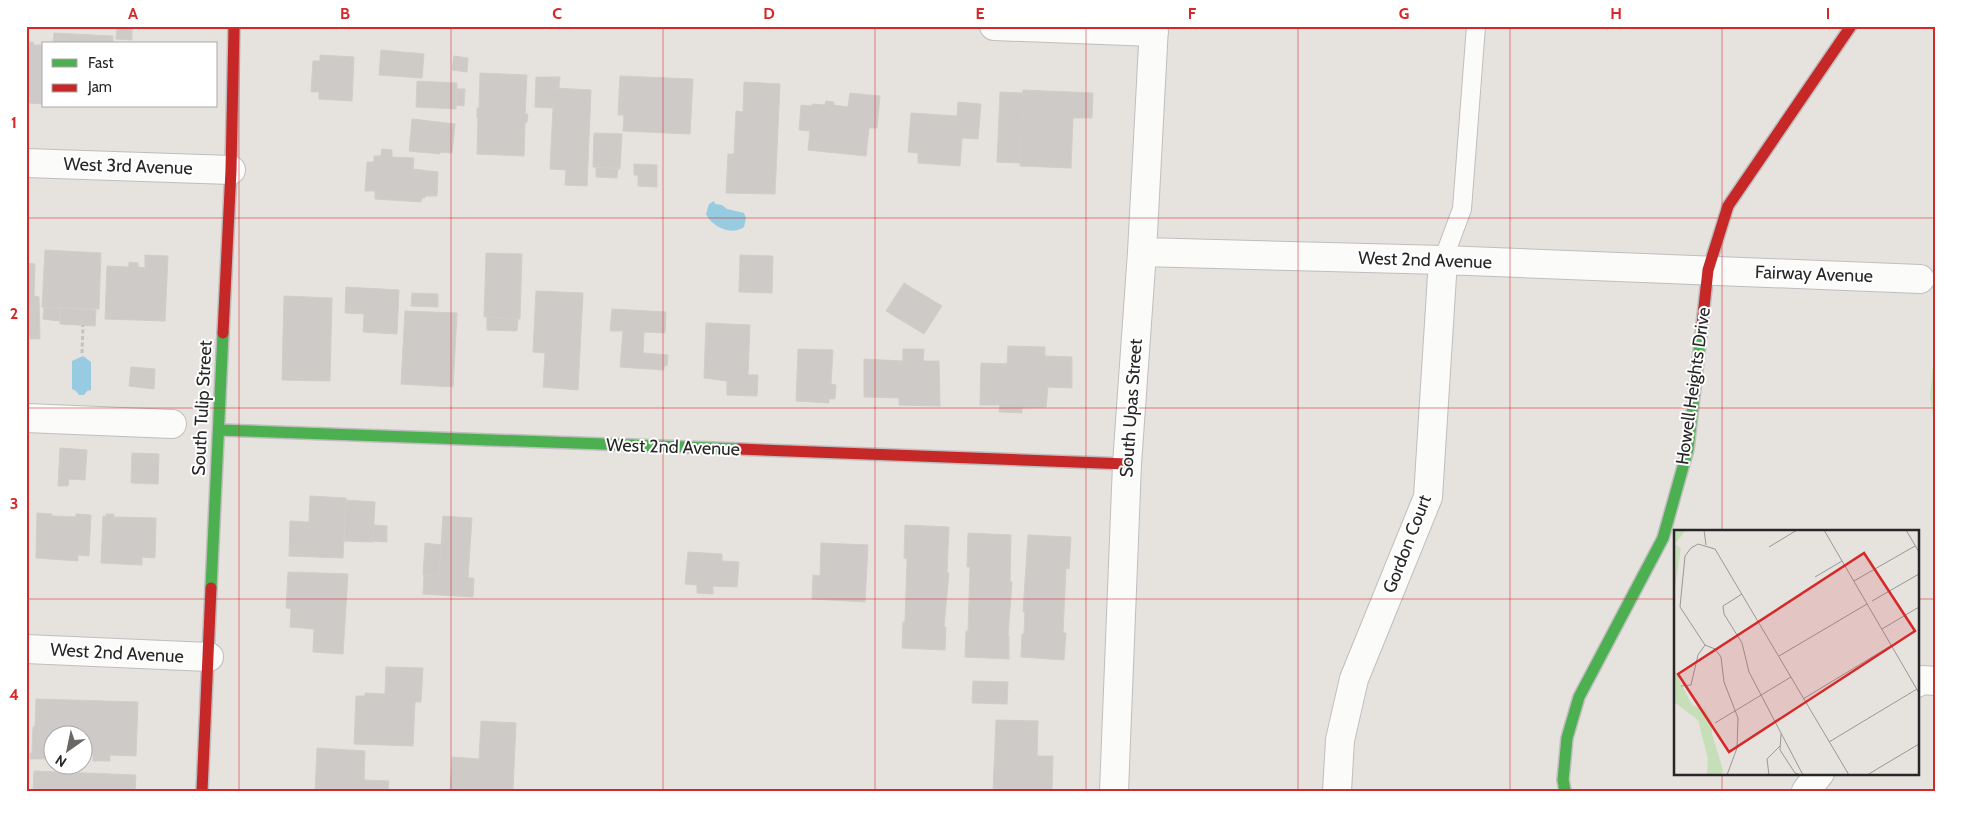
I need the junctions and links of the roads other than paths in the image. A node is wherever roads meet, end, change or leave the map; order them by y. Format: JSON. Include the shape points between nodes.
{"nodes":[{"id":1,"x":234,"y":26,"type":"edge"},
{"id":2,"x":994,"y":26,"type":"edge"},
{"id":3,"x":1476,"y":26,"type":"edge"},
{"id":4,"x":1851,"y":26,"type":"edge"},
{"id":5,"x":1154,"y":29,"type":"edge"},
{"id":6,"x":26,"y":163,"type":"edge"},
{"id":7,"x":231,"y":170,"type":"junction"},
{"id":8,"x":1142,"y":252,"type":"junction"},
{"id":9,"x":1443,"y":260,"type":"junction"},
{"id":10,"x":1708,"y":270,"type":"junction"},
{"id":11,"x":1920,"y":279,"type":"dead end"},
{"id":12,"x":26,"y":418,"type":"edge"},
{"id":13,"x":172,"y":424,"type":"dead end"},
{"id":14,"x":219,"y":430,"type":"junction"},
{"id":15,"x":1127,"y":464,"type":"junction"},
{"id":16,"x":26,"y":649,"type":"edge"},
{"id":17,"x":208,"y":657,"type":"junction"},
{"id":18,"x":1935,"y":681,"type":"edge"},
{"id":19,"x":1918,"y":682,"type":"edge"},
{"id":20,"x":1819,"y":774,"type":"edge"},
{"id":21,"x":202,"y":791,"type":"edge"},
{"id":22,"x":1114,"y":791,"type":"edge"},
{"id":23,"x":1338,"y":791,"type":"edge"},
{"id":24,"x":1565,"y":791,"type":"edge"},
{"id":25,"x":1806,"y":791,"type":"edge"}],
"edges":[{"from":1,"to":7,"type":"street","name":"South Tulip Street"},
{"from":2,"to":5,"type":"street"},
{"from":3,"to":9,"type":"lane","via":[[1462,209]]},
{"from":4,"to":10,"type":"street","name":"Howell Heights Drive","via":[[1728,206]]},
{"from":5,"to":8,"type":"street","name":"South Upas Street"},
{"from":6,"to":7,"type":"street","name":"West 3rd Avenue"},
{"from":7,"to":14,"type":"street","name":"South Tulip Street"},
{"from":8,"to":9,"type":"street","name":"West 2nd Avenue"},
{"from":8,"to":15,"type":"street","name":"South Upas Street"},
{"from":9,"to":10,"type":"street","name":"West 2nd Avenue"},
{"from":9,"to":23,"type":"street","name":"Gordon Court","via":[[1428,497],[1354,678],[1340,740]]},
{"from":10,"to":11,"type":"street","name":"Fairway Avenue"},
{"from":10,"to":24,"type":"street","name":"Howell Heights Drive","via":[[1688,449],[1663,538],[1579,697],[1567,738]]},
{"from":12,"to":13,"type":"street"},
{"from":14,"to":15,"type":"street","name":"West 2nd Avenue"},
{"from":14,"to":17,"type":"street","name":"South Tulip Street"},
{"from":15,"to":22,"type":"street","name":"South Upas Street"},
{"from":16,"to":17,"type":"street","name":"West 2nd Avenue"},
{"from":17,"to":21,"type":"street","name":"South Tulip Street"},
{"from":18,"to":19,"type":"street"},
{"from":20,"to":25,"type":"street"}]}
